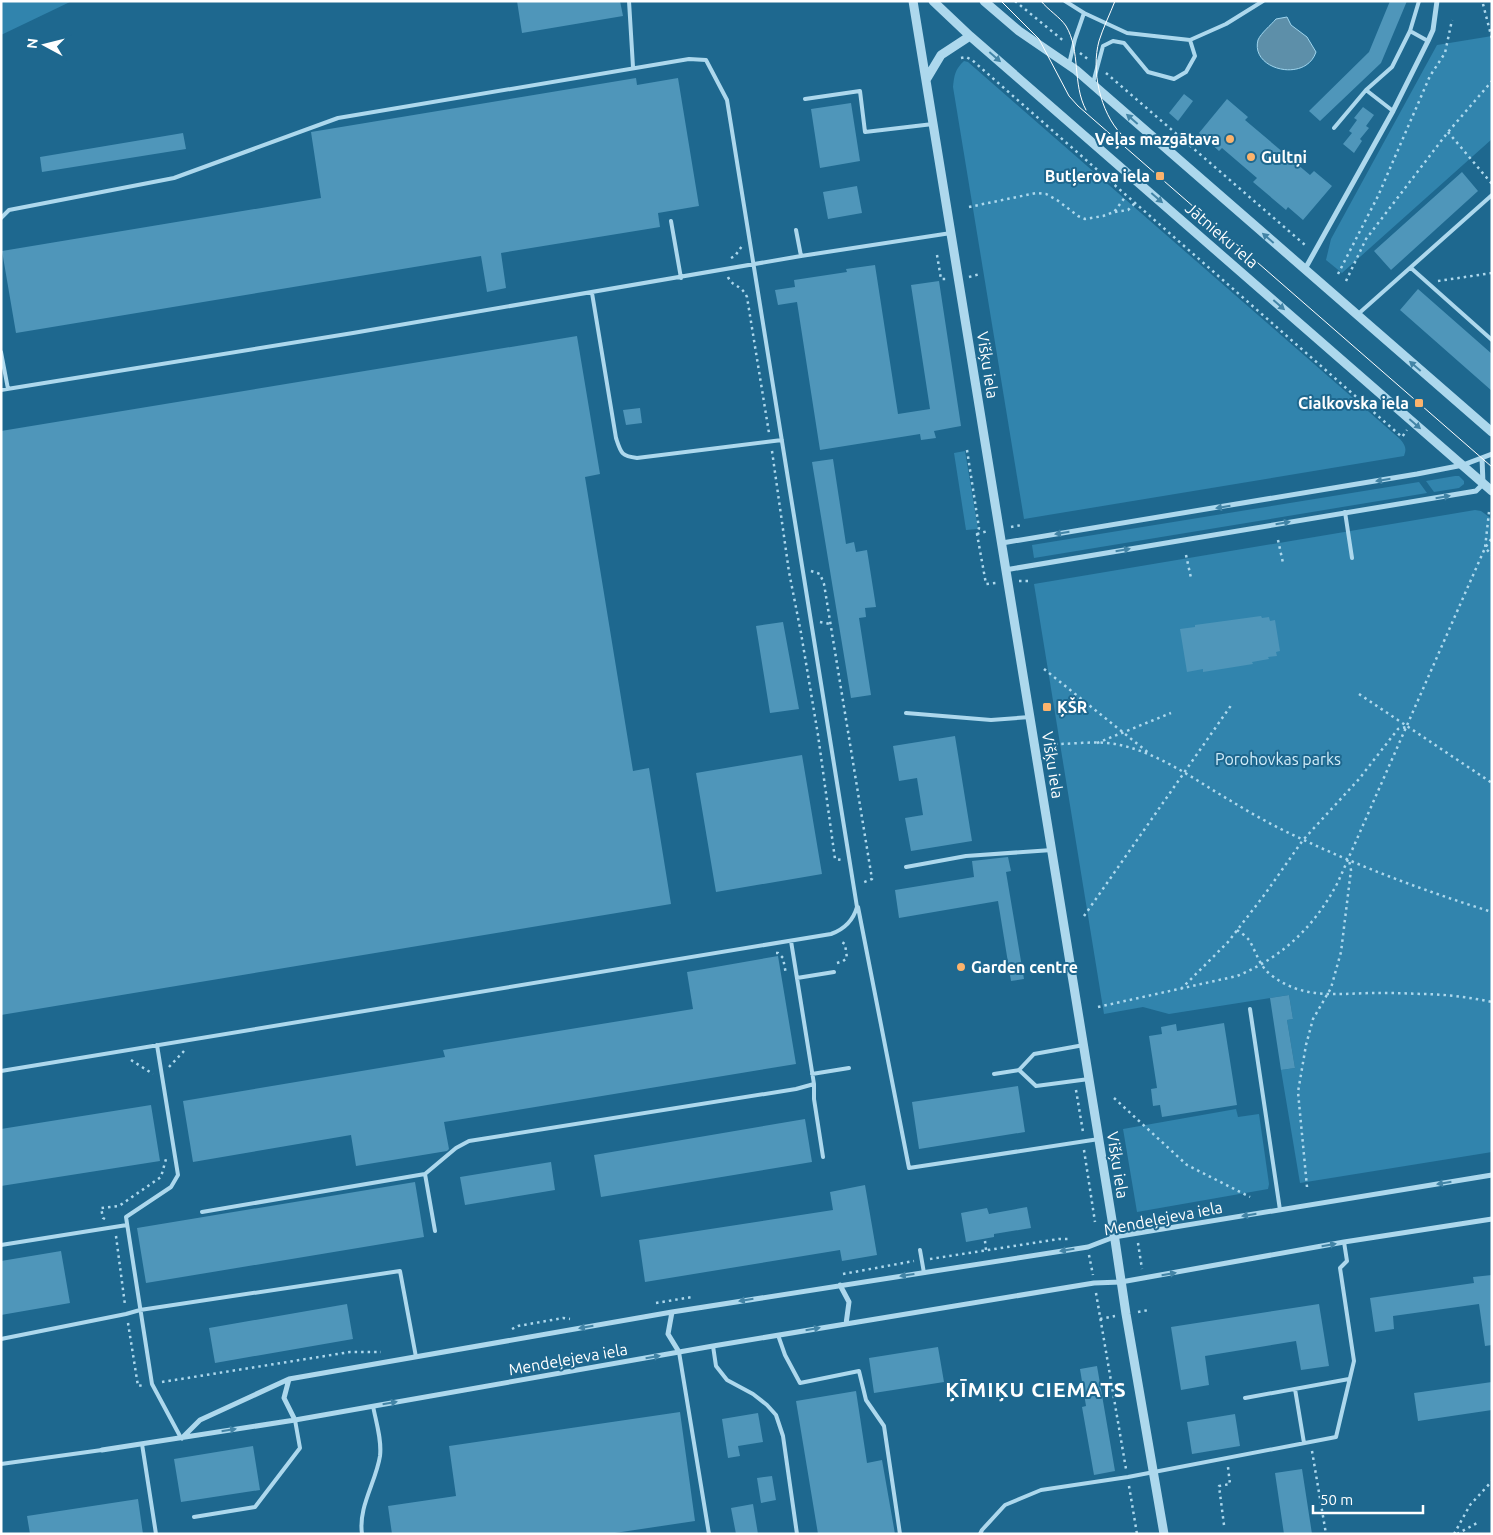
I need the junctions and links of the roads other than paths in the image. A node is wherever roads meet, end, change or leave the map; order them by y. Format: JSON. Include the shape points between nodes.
{"nodes":[{"id":1,"x":629,"y":1,"type":"edge"},
{"id":2,"x":913,"y":1,"type":"edge"},
{"id":3,"x":933,"y":1,"type":"edge"},
{"id":4,"x":984,"y":1,"type":"edge"},
{"id":5,"x":1065,"y":1,"type":"edge"},
{"id":6,"x":1263,"y":1,"type":"edge"},
{"id":7,"x":1419,"y":1,"type":"edge"},
{"id":8,"x":1437,"y":1,"type":"edge"},
{"id":9,"x":1084,"y":14,"type":"junction"},
{"id":10,"x":1410,"y":31,"type":"junction"},
{"id":11,"x":970,"y":36,"type":"junction"},
{"id":12,"x":1190,"y":40,"type":"junction"},
{"id":13,"x":1428,"y":41,"type":"junction"},
{"id":14,"x":1069,"y":65,"type":"junction"},
{"id":15,"x":633,"y":68,"type":"junction"},
{"id":16,"x":926,"y":80,"type":"junction"},
{"id":17,"x":1093,"y":85,"type":"junction"},
{"id":18,"x":1366,"y":90,"type":"junction"},
{"id":19,"x":805,"y":99,"type":"dead end"},
{"id":20,"x":1393,"y":111,"type":"junction"},
{"id":21,"x":933,"y":124,"type":"junction"},
{"id":22,"x":1334,"y":128,"type":"dead end"},
{"id":23,"x":1492,"y":195,"type":"edge"},
{"id":24,"x":1,"y":218,"type":"edge"},
{"id":25,"x":671,"y":221,"type":"dead end"},
{"id":26,"x":796,"y":230,"type":"dead end"},
{"id":27,"x":951,"y":234,"type":"junction"},
{"id":28,"x":801,"y":256,"type":"junction"},
{"id":29,"x":754,"y":266,"type":"junction"},
{"id":30,"x":1411,"y":268,"type":"junction"},
{"id":31,"x":1305,"y":270,"type":"junction"},
{"id":32,"x":681,"y":278,"type":"junction"},
{"id":33,"x":592,"y":293,"type":"junction"},
{"id":34,"x":1357,"y":315,"type":"junction"},
{"id":35,"x":1492,"y":340,"type":"edge"},
{"id":36,"x":1,"y":352,"type":"edge"},
{"id":37,"x":8,"y":389,"type":"junction"},
{"id":38,"x":1,"y":390,"type":"edge"},
{"id":39,"x":1492,"y":432,"type":"edge"},
{"id":40,"x":782,"y":440,"type":"junction"},
{"id":41,"x":1492,"y":454,"type":"edge"},
{"id":42,"x":1482,"y":458,"type":"junction"},
{"id":43,"x":1463,"y":465,"type":"junction"},
{"id":44,"x":1483,"y":484,"type":"junction"},
{"id":45,"x":1492,"y":491,"type":"edge"},
{"id":46,"x":1345,"y":512,"type":"junction"},
{"id":47,"x":1002,"y":543,"type":"junction"},
{"id":48,"x":1352,"y":558,"type":"dead end"},
{"id":49,"x":1005,"y":570,"type":"junction"},
{"id":50,"x":906,"y":713,"type":"dead end"},
{"id":51,"x":1030,"y":717,"type":"junction"},
{"id":52,"x":1052,"y":850,"type":"junction"},
{"id":53,"x":906,"y":867,"type":"dead end"},
{"id":54,"x":857,"y":900,"type":"junction"},
{"id":55,"x":791,"y":941,"type":"junction"},
{"id":56,"x":834,"y":972,"type":"dead end"},
{"id":57,"x":797,"y":978,"type":"junction"},
{"id":58,"x":1250,"y":1009,"type":"dead end"},
{"id":59,"x":157,"y":1045,"type":"junction"},
{"id":60,"x":1084,"y":1045,"type":"junction"},
{"id":61,"x":849,"y":1068,"type":"dead end"},
{"id":62,"x":1019,"y":1070,"type":"junction"},
{"id":63,"x":1,"y":1071,"type":"edge"},
{"id":64,"x":812,"y":1074,"type":"junction"},
{"id":65,"x":994,"y":1074,"type":"dead end"},
{"id":66,"x":1089,"y":1079,"type":"junction"},
{"id":67,"x":814,"y":1084,"type":"junction"},
{"id":68,"x":1099,"y":1139,"type":"junction"},
{"id":69,"x":823,"y":1157,"type":"dead end"},
{"id":70,"x":425,"y":1174,"type":"junction"},
{"id":71,"x":1492,"y":1175,"type":"edge"},
{"id":72,"x":1280,"y":1210,"type":"junction"},
{"id":73,"x":202,"y":1212,"type":"dead end"},
{"id":74,"x":1492,"y":1219,"type":"edge"},
{"id":75,"x":127,"y":1225,"type":"junction"},
{"id":76,"x":435,"y":1232,"type":"dead end"},
{"id":77,"x":1114,"y":1237,"type":"junction"},
{"id":78,"x":1344,"y":1242,"type":"junction"},
{"id":79,"x":1,"y":1245,"type":"edge"},
{"id":80,"x":920,"y":1250,"type":"dead end"},
{"id":81,"x":924,"y":1273,"type":"junction"},
{"id":82,"x":1121,"y":1282,"type":"junction"},
{"id":83,"x":840,"y":1285,"type":"junction"},
{"id":84,"x":140,"y":1310,"type":"junction"},
{"id":85,"x":672,"y":1312,"type":"junction"},
{"id":86,"x":846,"y":1324,"type":"junction"},
{"id":87,"x":778,"y":1335,"type":"junction"},
{"id":88,"x":1,"y":1339,"type":"edge"},
{"id":89,"x":714,"y":1346,"type":"junction"},
{"id":90,"x":679,"y":1352,"type":"junction"},
{"id":91,"x":416,"y":1357,"type":"junction"},
{"id":92,"x":289,"y":1379,"type":"junction"},
{"id":93,"x":1349,"y":1379,"type":"junction"},
{"id":94,"x":1295,"y":1389,"type":"junction"},
{"id":95,"x":1245,"y":1398,"type":"dead end"},
{"id":96,"x":373,"y":1406,"type":"junction"},
{"id":97,"x":295,"y":1420,"type":"junction"},
{"id":98,"x":181,"y":1438,"type":"junction"},
{"id":99,"x":1304,"y":1443,"type":"junction"},
{"id":100,"x":142,"y":1444,"type":"junction"},
{"id":101,"x":102,"y":1450,"type":"joint"},
{"id":102,"x":1,"y":1464,"type":"edge"},
{"id":103,"x":1154,"y":1472,"type":"junction"},
{"id":104,"x":194,"y":1517,"type":"dead end"},
{"id":105,"x":156,"y":1534,"type":"edge"},
{"id":106,"x":362,"y":1534,"type":"edge"},
{"id":107,"x":709,"y":1534,"type":"edge"},
{"id":108,"x":797,"y":1534,"type":"edge"},
{"id":109,"x":900,"y":1534,"type":"edge"},
{"id":110,"x":980,"y":1534,"type":"edge"},
{"id":111,"x":1164,"y":1534,"type":"edge"}],
"edges":[{"from":1,"to":15,"type":"lane"},
{"from":2,"to":16,"type":"street","name":"Višķu iela"},
{"from":3,"to":11,"type":"street","name":"Jātnieku iela"},
{"from":4,"to":14,"type":"street","name":"Jātnieku iela","via":[[1019,31]]},
{"from":5,"to":9,"type":"lane"},
{"from":6,"to":12,"type":"lane","via":[[1226,24]]},
{"from":7,"to":10,"type":"lane"},
{"from":8,"to":13,"type":"street"},
{"from":9,"to":12,"type":"lane","via":[[1128,33]]},
{"from":9,"to":14,"type":"lane"},
{"from":10,"to":13,"type":"lane"},
{"from":10,"to":18,"type":"lane","via":[[1392,67]]},
{"from":11,"to":16,"type":"street","via":[[941,55]]},
{"from":11,"to":43,"type":"street","name":"Jātnieku iela","one_way":true},
{"from":12,"to":17,"type":"lane","via":[[1195,56],[1186,72],[1174,79],[1148,72],[1124,43],[1113,40],[1103,46]]},
{"from":13,"to":20,"type":"street"},
{"from":14,"to":17,"type":"street","name":"Jātnieku iela"},
{"from":15,"to":24,"type":"lane","via":[[338,118],[174,178],[9,210]]},
{"from":15,"to":29,"type":"lane","via":[[689,59],[706,60],[727,100]]},
{"from":16,"to":21,"type":"street","name":"Višķu iela"},
{"from":31,"to":17,"type":"street","name":"Jātnieku iela","one_way":true},
{"from":18,"to":20,"type":"lane"},
{"from":18,"to":22,"type":"lane"},
{"from":19,"to":21,"type":"lane","via":[[860,91],[865,132]]},
{"from":20,"to":31,"type":"street"},
{"from":21,"to":27,"type":"street","name":"Višķu iela"},
{"from":23,"to":30,"type":"lane"},
{"from":25,"to":32,"type":"lane"},
{"from":26,"to":28,"type":"lane"},
{"from":27,"to":28,"type":"lane"},
{"from":27,"to":47,"type":"street","name":"Višķu iela"},
{"from":28,"to":29,"type":"lane"},
{"from":29,"to":32,"type":"lane"},
{"from":29,"to":40,"type":"lane"},
{"from":30,"to":34,"type":"lane"},
{"from":30,"to":35,"type":"lane"},
{"from":31,"to":34,"type":"street","name":"Jātnieku iela"},
{"from":32,"to":33,"type":"lane"},
{"from":33,"to":37,"type":"lane"},
{"from":33,"to":40,"type":"lane","via":[[621,453],[637,458]]},
{"from":39,"to":34,"type":"street","name":"Jātnieku iela","one_way":true},
{"from":36,"to":37,"type":"lane"},
{"from":37,"to":38,"type":"lane"},
{"from":40,"to":54,"type":"lane"},
{"from":41,"to":42,"type":"street"},
{"from":42,"to":43,"type":"street"},
{"from":42,"to":44,"type":"street"},
{"from":43,"to":44,"type":"street","name":"Jātnieku iela"},
{"from":43,"to":47,"type":"street","one_way":true},
{"from":44,"to":45,"type":"street","name":"Jātnieku iela"},
{"from":46,"to":44,"type":"street","one_way":true,"via":[[1476,491]]},
{"from":46,"to":48,"type":"lane"},
{"from":49,"to":46,"type":"street","one_way":true},
{"from":47,"to":49,"type":"street","name":"Višķu iela"},
{"from":49,"to":51,"type":"street","name":"Višķu iela"},
{"from":50,"to":51,"type":"lane","via":[[991,720]]},
{"from":51,"to":52,"type":"street","name":"Višķu iela"},
{"from":52,"to":53,"type":"lane","via":[[966,856]]},
{"from":52,"to":60,"type":"street","name":"Višķu iela"},
{"from":54,"to":55,"type":"lane","via":[[852,919],[840,930]]},
{"from":54,"to":68,"type":"lane","via":[[909,1168]]},
{"from":55,"to":57,"type":"lane"},
{"from":55,"to":59,"type":"lane"},
{"from":56,"to":57,"type":"lane"},
{"from":57,"to":64,"type":"lane"},
{"from":58,"to":72,"type":"lane"},
{"from":59,"to":63,"type":"lane"},
{"from":59,"to":75,"type":"lane","via":[[178,1175],[171,1187],[126,1217]]},
{"from":60,"to":62,"type":"lane","via":[[1034,1054]]},
{"from":60,"to":66,"type":"street","name":"Višķu iela"},
{"from":61,"to":64,"type":"lane"},
{"from":62,"to":65,"type":"lane"},
{"from":62,"to":66,"type":"lane","via":[[1036,1086]]},
{"from":64,"to":67,"type":"lane"},
{"from":66,"to":68,"type":"street","name":"Višķu iela"},
{"from":67,"to":69,"type":"lane"},
{"from":67,"to":70,"type":"lane","via":[[470,1140]]},
{"from":68,"to":77,"type":"street","name":"Višķu iela"},
{"from":70,"to":73,"type":"lane"},
{"from":70,"to":76,"type":"lane"},
{"from":71,"to":72,"type":"street","name":"Mendeļejeva iela","one_way":true},
{"from":72,"to":77,"type":"street","name":"Mendeļejeva iela","one_way":true},
{"from":74,"to":78,"type":"street","name":"Mendeļejeva iela"},
{"from":75,"to":79,"type":"lane"},
{"from":75,"to":84,"type":"lane"},
{"from":77,"to":81,"type":"street","name":"Mendeļejeva iela","one_way":true,"via":[[1088,1247]]},
{"from":77,"to":82,"type":"street","name":"Višķu iela"},
{"from":82,"to":78,"type":"street","name":"Mendeļejeva iela","one_way":true},
{"from":78,"to":93,"type":"lane","via":[[1347,1261],[1340,1268],[1354,1361]]},
{"from":80,"to":81,"type":"lane"},
{"from":81,"to":83,"type":"street","name":"Mendeļejeva iela","one_way":true},
{"from":82,"to":86,"type":"street","name":"Mendeļejeva iela","via":[[1094,1283]]},
{"from":82,"to":103,"type":"street","name":"Višķu iela"},
{"from":83,"to":85,"type":"street","name":"Mendeļejeva iela","one_way":true},
{"from":83,"to":86,"type":"street","via":[[849,1302]]},
{"from":84,"to":88,"type":"lane"},
{"from":84,"to":91,"type":"lane","via":[[400,1271]]},
{"from":84,"to":98,"type":"lane","via":[[152,1384]]},
{"from":85,"to":90,"type":"street","via":[[668,1334]]},
{"from":85,"to":91,"type":"street","name":"Mendeļejeva iela","one_way":true},
{"from":87,"to":86,"type":"street","name":"Mendeļejeva iela","one_way":true},
{"from":87,"to":89,"type":"street","name":"Mendeļejeva iela"},
{"from":87,"to":109,"type":"lane","via":[[800,1383],[859,1371],[866,1400],[884,1426]]},
{"from":89,"to":90,"type":"street","name":"Mendeļejeva iela"},
{"from":89,"to":108,"type":"lane","via":[[716,1366],[727,1380],[753,1394],[776,1415],[783,1436]]},
{"from":96,"to":90,"type":"street","name":"Mendeļejeva iela","one_way":true},
{"from":90,"to":107,"type":"lane"},
{"from":91,"to":92,"type":"street","name":"Mendeļejeva iela"},
{"from":92,"to":97,"type":"street","via":[[284,1398]]},
{"from":92,"to":98,"type":"street","name":"Mendeļejeva iela","via":[[200,1420]]},
{"from":93,"to":94,"type":"lane"},
{"from":93,"to":99,"type":"lane","via":[[1336,1437]]},
{"from":94,"to":95,"type":"lane"},
{"from":94,"to":99,"type":"lane"},
{"from":96,"to":97,"type":"street","name":"Mendeļejeva iela"},
{"from":96,"to":106,"type":"lane","via":[[380,1456],[360,1522]]},
{"from":98,"to":97,"type":"street","name":"Mendeļejeva iela","one_way":true},
{"from":97,"to":104,"type":"lane","via":[[300,1448],[255,1507]]},
{"from":98,"to":100,"type":"street"},
{"from":99,"to":103,"type":"lane"},
{"from":100,"to":101,"type":"street"},
{"from":100,"to":105,"type":"lane"},
{"from":101,"to":102,"type":"lane"},
{"from":103,"to":110,"type":"lane","via":[[1041,1490],[1005,1504]]},
{"from":103,"to":111,"type":"street","name":"Višķu iela"}]}
